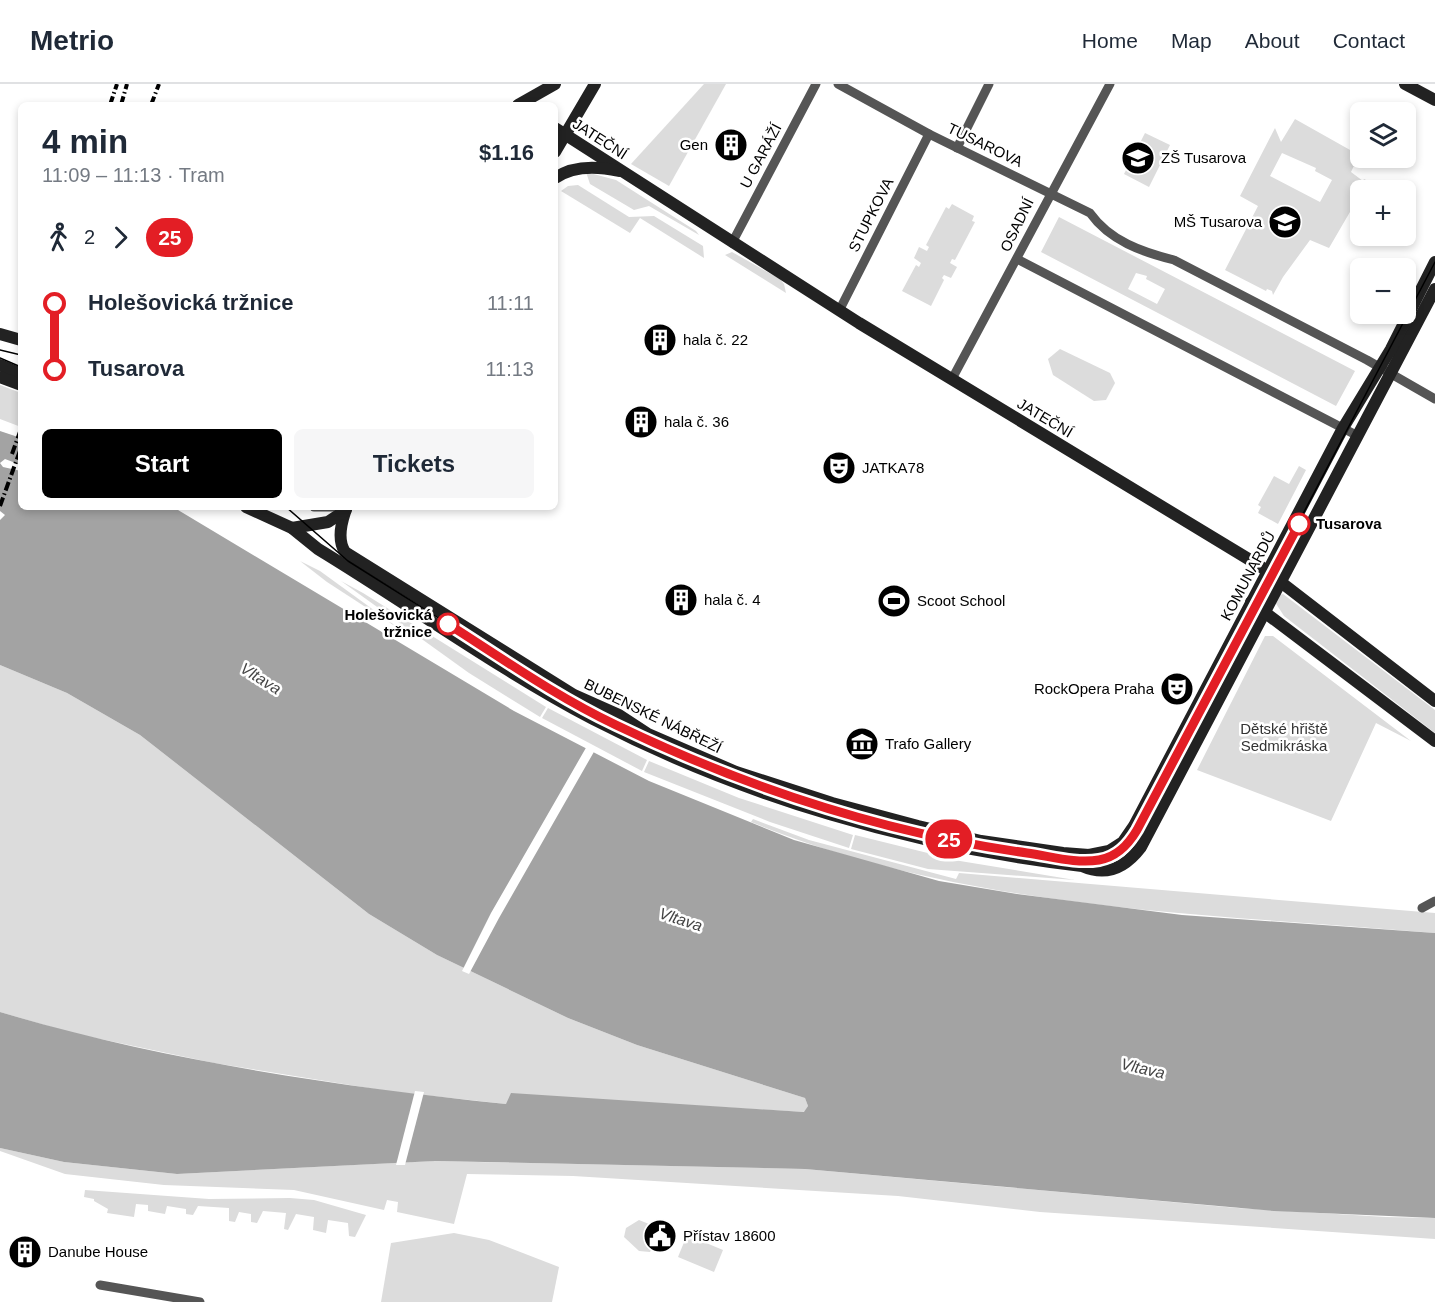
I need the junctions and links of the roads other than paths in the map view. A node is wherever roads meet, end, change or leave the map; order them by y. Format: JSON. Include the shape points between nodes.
{"nodes":[{"id":1,"x":555,"y":84,"type":"edge"},
{"id":2,"x":595,"y":84,"type":"edge"},
{"id":3,"x":816,"y":84,"type":"edge"},
{"id":4,"x":838,"y":84,"type":"edge"},
{"id":5,"x":989,"y":84,"type":"edge"},
{"id":6,"x":1110,"y":84,"type":"edge"},
{"id":7,"x":1405,"y":84,"type":"edge"},
{"id":8,"x":1435,"y":100,"type":"edge"},
{"id":9,"x":523,"y":102,"type":"edge"},
{"id":10,"x":560,"y":131,"type":"edge"},
{"id":11,"x":929,"y":134,"type":"junction"},
{"id":12,"x":957,"y":148,"type":"junction"},
{"id":13,"x":628,"y":175,"type":"junction"},
{"id":14,"x":558,"y":176,"type":"edge"},
{"id":15,"x":1050,"y":193,"type":"junction"},
{"id":16,"x":732,"y":243,"type":"junction"},
{"id":17,"x":1017,"y":259,"type":"junction"},
{"id":18,"x":1435,"y":262,"type":"edge"},
{"id":19,"x":1435,"y":289,"type":"edge"},
{"id":20,"x":840,"y":309,"type":"junction"},
{"id":21,"x":0,"y":334,"type":"edge"},
{"id":22,"x":18,"y":339,"type":"edge"},
{"id":23,"x":0,"y":365,"type":"edge"},
{"id":24,"x":1378,"y":368,"type":"junction"},
{"id":25,"x":18,"y":373,"type":"edge"},
{"id":26,"x":1389,"y":375,"type":"junction"},
{"id":27,"x":0,"y":377,"type":"edge"},
{"id":28,"x":952,"y":379,"type":"junction"},
{"id":29,"x":18,"y":384,"type":"edge"},
{"id":30,"x":1435,"y":399,"type":"edge"},
{"id":31,"x":1343,"y":428,"type":"junction"},
{"id":32,"x":1358,"y":436,"type":"junction"},
{"id":33,"x":253,"y":510,"type":"edge"},
{"id":34,"x":347,"y":510,"type":"edge"},
{"id":35,"x":292,"y":528,"type":"junction"},
{"id":36,"x":1267,"y":572,"type":"junction"},
{"id":37,"x":1281,"y":583,"type":"junction"},
{"id":38,"x":1251,"y":602,"type":"junction"},
{"id":39,"x":1265,"y":613,"type":"junction"},
{"id":40,"x":1435,"y":701,"type":"edge"},
{"id":41,"x":1435,"y":741,"type":"edge"},
{"id":42,"x":1123,"y":842,"type":"joint"},
{"id":43,"x":1435,"y":901,"type":"edge"},
{"id":44,"x":1422,"y":908,"type":"dead end"},
{"id":45,"x":100,"y":1285,"type":"dead end"},
{"id":46,"x":200,"y":1302,"type":"edge"}],
"edges":[{"from":1,"to":9,"type":"street"},
{"from":2,"to":10,"type":"street"},
{"from":3,"to":16,"type":"street","name":"U GARÁŽÍ"},
{"from":4,"to":11,"type":"street","name":"TUSAROVA"},
{"from":5,"to":12,"type":"street"},
{"from":6,"to":15,"type":"street","name":"OSADNÍ"},
{"from":7,"to":8,"type":"street"},
{"from":10,"to":13,"type":"street","name":"JATEČNÍ"},
{"from":11,"to":12,"type":"street","name":"TUSAROVA"},
{"from":11,"to":20,"type":"street","name":"STUPKOVA"},
{"from":12,"to":15,"type":"street","name":"TUSAROVA"},
{"from":13,"to":14,"type":"street","name":"JATEČNÍ","via":[[590,167]]},
{"from":13,"to":16,"type":"street","name":"JATEČNÍ"},
{"from":15,"to":17,"type":"street","name":"OSADNÍ"},
{"from":15,"to":24,"type":"street","name":"TUSAROVA","via":[[1090,213],[1102,230],[1143,252],[1174,260]]},
{"from":16,"to":20,"type":"street","name":"JATEČNÍ"},
{"from":17,"to":28,"type":"street","name":"OSADNÍ"},
{"from":17,"to":31,"type":"street"},
{"from":18,"to":24,"type":"street","name":"KOMUNARDŮ"},
{"from":19,"to":26,"type":"street"},
{"from":20,"to":28,"type":"street","name":"JATEČNÍ"},
{"from":21,"to":22,"type":"street"},
{"from":23,"to":25,"type":"street"},
{"from":24,"to":26,"type":"street","name":"TUSAROVA"},
{"from":24,"to":31,"type":"street","name":"KOMUNARDŮ"},
{"from":26,"to":30,"type":"street","name":"TUSAROVA"},
{"from":26,"to":32,"type":"street"},
{"from":27,"to":29,"type":"street"},
{"from":28,"to":36,"type":"street","name":"JATEČNÍ"},
{"from":31,"to":32,"type":"street"},
{"from":31,"to":36,"type":"street","name":"KOMUNARDŮ"},
{"from":32,"to":37,"type":"street"},
{"from":33,"to":35,"type":"street"},
{"from":34,"to":35,"type":"street","via":[[328,522]]},
{"from":34,"to":42,"type":"street","name":"BUBENSKÉ NÁBŘEŽÍ","via":[[341,525],[341,546],[345,552],[574,695],[619,715],[648,734],[723,766],[832,803],[981,841],[1089,855],[1109,851]]},
{"from":35,"to":39,"type":"street","name":"BUBENSKÉ NÁBŘEŽÍ","via":[[412,608],[592,718],[695,766],[767,793],[907,834],[1093,871],[1118,868],[1134,857]]},
{"from":36,"to":37,"type":"street","name":"JATEČNÍ"},
{"from":36,"to":38,"type":"street","name":"KOMUNARDŮ"},
{"from":37,"to":39,"type":"street"},
{"from":37,"to":40,"type":"street","name":"JATEČNÍ"},
{"from":38,"to":39,"type":"street"},
{"from":38,"to":42,"type":"street","name":"KOMUNARDŮ"},
{"from":39,"to":41,"type":"street"},
{"from":43,"to":44,"type":"street"},
{"from":45,"to":46,"type":"street"}]}
